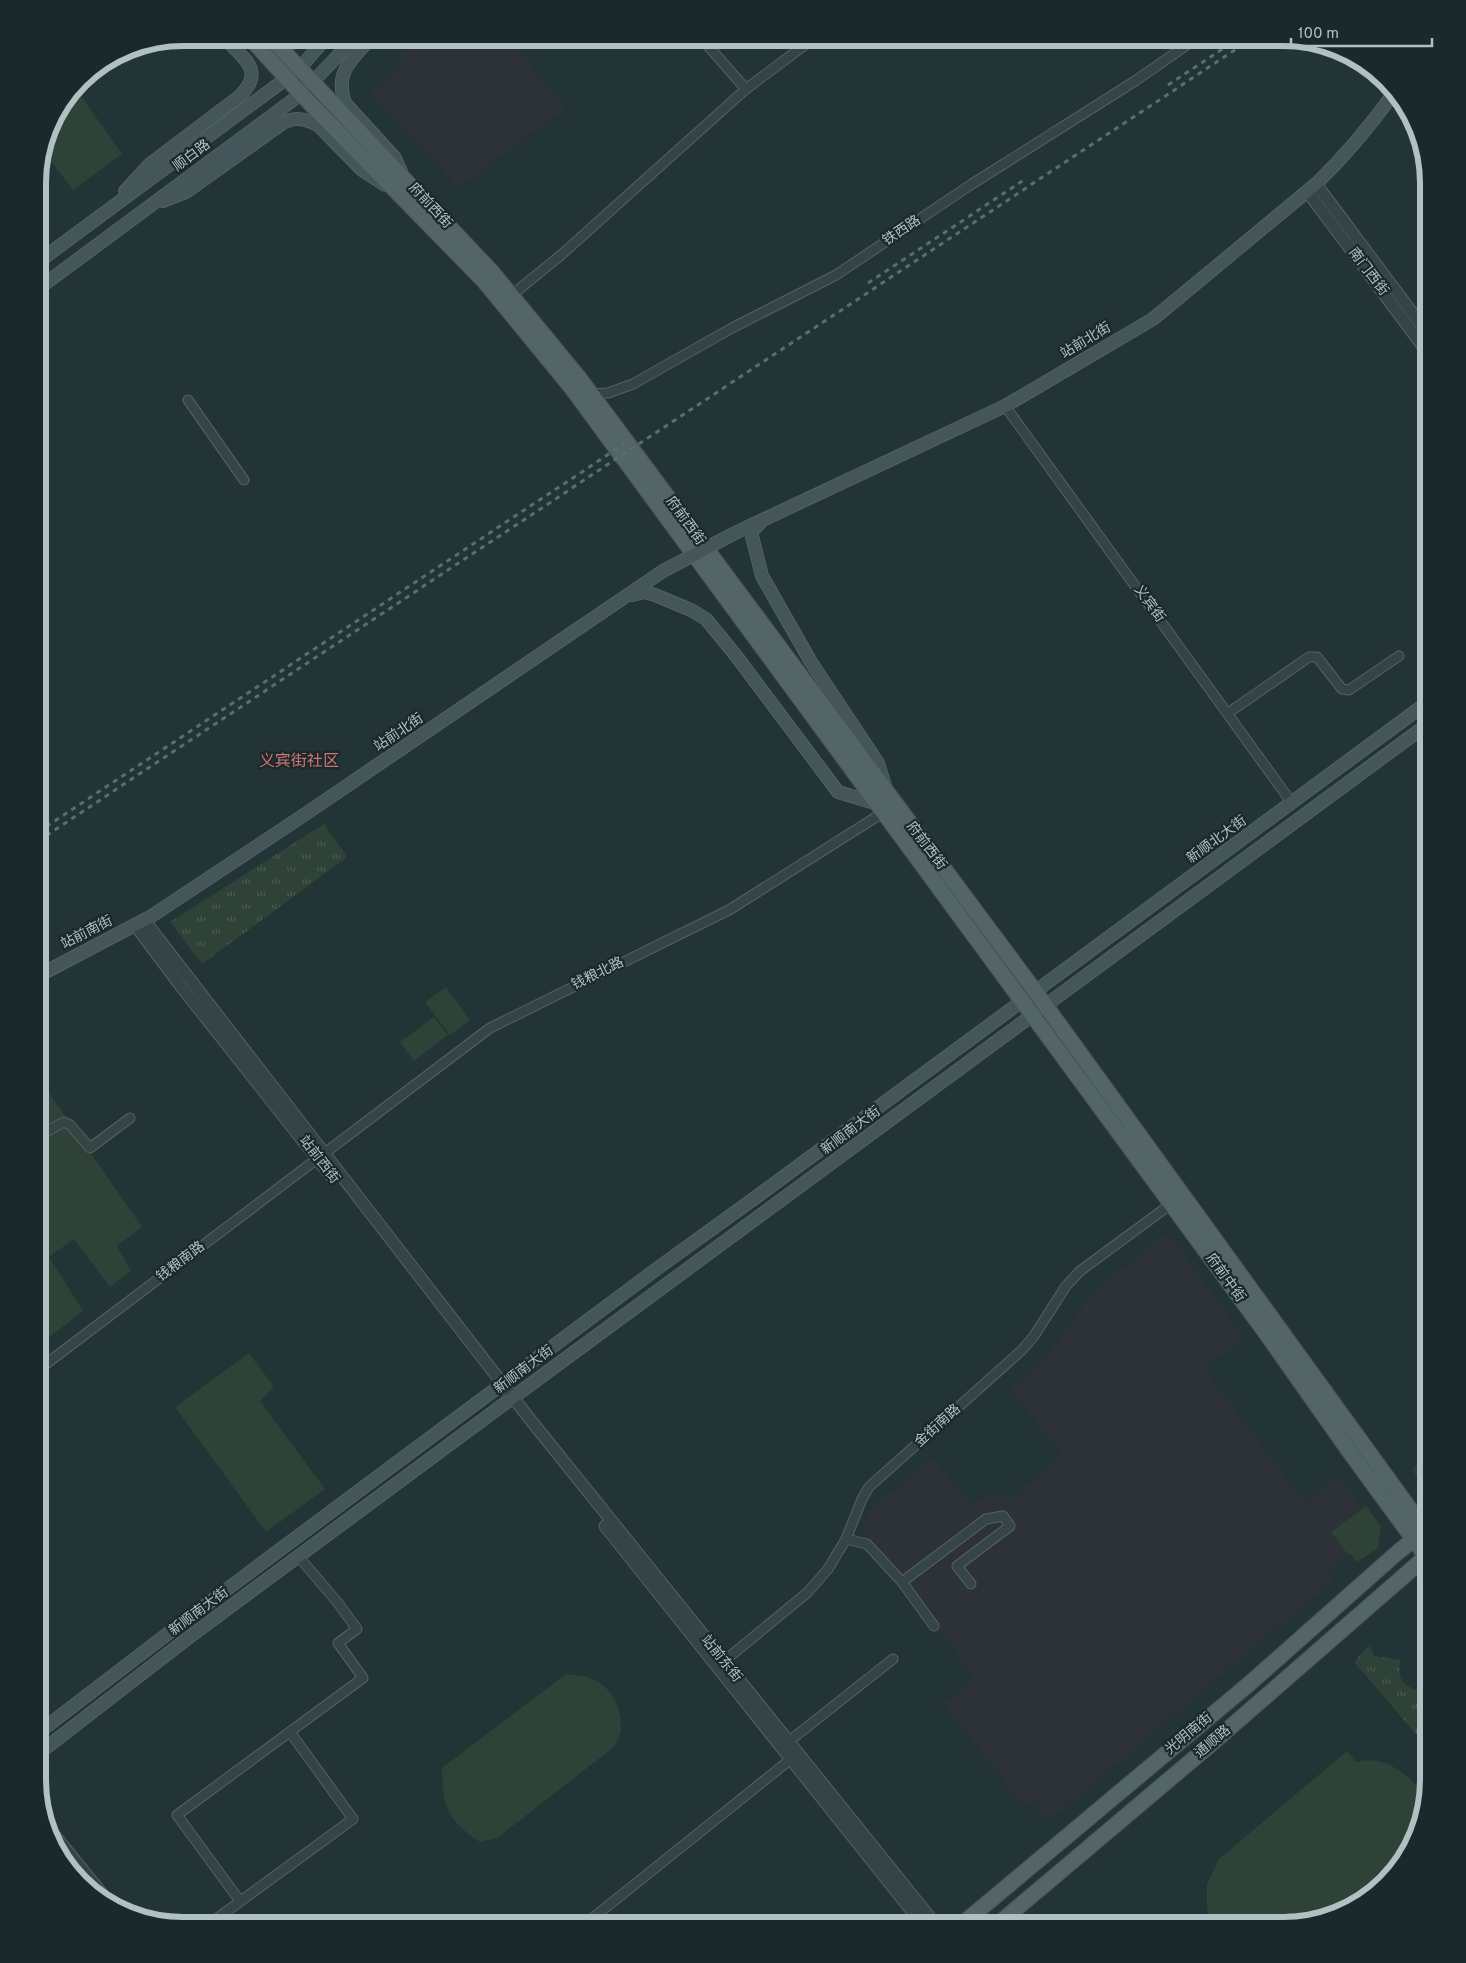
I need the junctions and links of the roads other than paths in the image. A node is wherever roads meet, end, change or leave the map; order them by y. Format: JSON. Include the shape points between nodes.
{"nodes":[{"id":1,"x":231,"y":46,"type":"edge"},
{"id":2,"x":257,"y":46,"type":"edge"},
{"id":3,"x":279,"y":46,"type":"edge"},
{"id":4,"x":322,"y":46,"type":"edge"},
{"id":5,"x":344,"y":46,"type":"edge"},
{"id":6,"x":364,"y":46,"type":"edge"},
{"id":7,"x":708,"y":46,"type":"edge"},
{"id":8,"x":803,"y":47,"type":"edge"},
{"id":9,"x":1184,"y":47,"type":"edge"},
{"id":10,"x":306,"y":75,"type":"junction"},
{"id":11,"x":294,"y":86,"type":"junction"},
{"id":12,"x":746,"y":89,"type":"junction"},
{"id":13,"x":1390,"y":98,"type":"edge"},
{"id":14,"x":399,"y":184,"type":"junction"},
{"id":15,"x":1312,"y":188,"type":"junction"},
{"id":16,"x":153,"y":204,"type":"junction"},
{"id":17,"x":110,"y":209,"type":"junction"},
{"id":18,"x":47,"y":255,"type":"edge"},
{"id":19,"x":47,"y":282,"type":"edge"},
{"id":20,"x":512,"y":295,"type":"junction"},
{"id":21,"x":1420,"y":324,"type":"edge"},
{"id":22,"x":1420,"y":342,"type":"edge"},
{"id":23,"x":591,"y":394,"type":"junction"},
{"id":24,"x":188,"y":400,"type":"dead end"},
{"id":25,"x":1005,"y":406,"type":"junction"},
{"id":26,"x":244,"y":480,"type":"dead end"},
{"id":27,"x":762,"y":521,"type":"junction"},
{"id":28,"x":621,"y":600,"type":"junction"},
{"id":29,"x":1399,"y":656,"type":"dead end"},
{"id":30,"x":1420,"y":708,"type":"edge"},
{"id":31,"x":1228,"y":713,"type":"junction"},
{"id":32,"x":1420,"y":730,"type":"edge"},
{"id":33,"x":1292,"y":803,"type":"junction"},
{"id":34,"x":883,"y":804,"type":"junction"},
{"id":35,"x":143,"y":921,"type":"junction"},
{"id":36,"x":47,"y":972,"type":"edge"},
{"id":37,"x":1035,"y":991,"type":"junction"},
{"id":38,"x":1022,"y":1000,"type":"junction"},
{"id":39,"x":1045,"y":1005,"type":"junction"},
{"id":40,"x":1032,"y":1015,"type":"junction"},
{"id":41,"x":130,"y":1118,"type":"dead end"},
{"id":42,"x":46,"y":1132,"type":"edge"},
{"id":43,"x":321,"y":1156,"type":"junction"},
{"id":44,"x":1171,"y":1204,"type":"junction"},
{"id":45,"x":46,"y":1364,"type":"edge"},
{"id":46,"x":506,"y":1392,"type":"junction"},
{"id":47,"x":1420,"y":1527,"type":"edge"},
{"id":48,"x":1420,"y":1528,"type":"edge"},
{"id":49,"x":1420,"y":1536,"type":"edge"},
{"id":50,"x":846,"y":1539,"type":"junction"},
{"id":51,"x":299,"y":1557,"type":"junction"},
{"id":52,"x":1420,"y":1564,"type":"edge"},
{"id":53,"x":902,"y":1582,"type":"junction"},
{"id":54,"x":971,"y":1584,"type":"dead end"},
{"id":55,"x":934,"y":1626,"type":"dead end"},
{"id":56,"x":893,"y":1659,"type":"dead end"},
{"id":57,"x":723,"y":1662,"type":"junction"},
{"id":58,"x":46,"y":1727,"type":"edge"},
{"id":59,"x":290,"y":1732,"type":"junction"},
{"id":60,"x":788,"y":1742,"type":"junction"},
{"id":61,"x":46,"y":1748,"type":"edge"},
{"id":62,"x":794,"y":1757,"type":"junction"},
{"id":63,"x":61,"y":1841,"type":"edge"},
{"id":64,"x":97,"y":1886,"type":"edge"},
{"id":65,"x":240,"y":1901,"type":"junction"},
{"id":66,"x":220,"y":1917,"type":"edge"},
{"id":67,"x":595,"y":1917,"type":"edge"},
{"id":68,"x":916,"y":1917,"type":"edge"},
{"id":69,"x":928,"y":1917,"type":"edge"},
{"id":70,"x":972,"y":1917,"type":"edge"},
{"id":71,"x":1008,"y":1917,"type":"edge"}],
"edges":[{"from":1,"to":17,"type":"main road","via":[[251,68],[252,81],[247,89],[150,164]]},
{"from":2,"to":11,"type":"main road","name":"府前西街"},
{"from":3,"to":10,"type":"main road","name":"府前西街"},
{"from":4,"to":10,"type":"main road","name":"顺白路"},
{"from":5,"to":10,"type":"main road","name":"顺白路"},
{"from":6,"to":14,"type":"main road","via":[[343,71],[342,94],[345,103],[396,158]]},
{"from":7,"to":12,"type":"street"},
{"from":8,"to":12,"type":"street"},
{"from":9,"to":23,"type":"street","name":"铁西路","via":[[836,275],[732,328],[633,384],[608,393]]},
{"from":10,"to":11,"type":"main road","name":"顺白路"},
{"from":10,"to":11,"type":"main road","name":"顺白路"},
{"from":10,"to":14,"type":"main road","name":"府前西街"},
{"from":11,"to":14,"type":"main road","name":"府前西街"},
{"from":11,"to":16,"type":"main road","name":"顺白路"},
{"from":11,"to":17,"type":"main road","name":"顺白路"},
{"from":12,"to":20,"type":"street"},
{"from":13,"to":15,"type":"main road","name":"站前北街","via":[[1372,124]]},
{"from":14,"to":16,"type":"main road","via":[[362,170],[311,121],[293,119],[186,192]]},
{"from":14,"to":20,"type":"main road","name":"府前西街"},
{"from":14,"to":34,"type":"main road","name":"府前西街","via":[[543,351]]},
{"from":15,"to":21,"type":"street","name":"南门西街"},
{"from":15,"to":22,"type":"street","name":"南门西街"},
{"from":15,"to":25,"type":"main road","name":"站前北街","via":[[1153,319]]},
{"from":16,"to":19,"type":"main road","name":"顺白路"},
{"from":17,"to":18,"type":"main road","name":"顺白路"},
{"from":20,"to":23,"type":"main road","name":"府前西街"},
{"from":23,"to":34,"type":"main road","name":"府前西街"},
{"from":24,"to":26,"type":"street"},
{"from":25,"to":27,"type":"main road","name":"站前北街"},
{"from":25,"to":31,"type":"street","name":"义宾街"},
{"from":27,"to":28,"type":"main road","name":"站前北街","bridge":true,"via":[[663,571]]},
{"from":27,"to":34,"type":"main road","via":[[751,532],[762,576],[811,662],[878,763]]},
{"from":28,"to":34,"type":"main road","via":[[644,592],[706,619],[838,792]]},
{"from":28,"to":35,"type":"main road","name":"站前北街"},
{"from":29,"to":31,"type":"street","via":[[1349,690],[1342,689],[1317,657],[1309,657]]},
{"from":30,"to":33,"type":"main road","name":"新顺北大街"},
{"from":31,"to":33,"type":"street","name":"义宾街"},
{"from":32,"to":39,"type":"main road"},
{"from":33,"to":37,"type":"main road","name":"新顺北大街"},
{"from":34,"to":37,"type":"main road","name":"府前西街"},
{"from":34,"to":38,"type":"main road","name":"府前西街"},
{"from":34,"to":43,"type":"street","name":"钱粮北路","via":[[729,910],[490,1028]]},
{"from":35,"to":36,"type":"main road","name":"站前南街"},
{"from":35,"to":43,"type":"street","name":"站前西街","via":[[183,989]]},
{"from":37,"to":38,"type":"main road","name":"新顺北大街"},
{"from":37,"to":39,"type":"main road","name":"府前中街"},
{"from":38,"to":40,"type":"main road","name":"府前中街"},
{"from":38,"to":46,"type":"main road","name":"新顺南大街"},
{"from":39,"to":40,"type":"main road"},
{"from":39,"to":47,"type":"main road","name":"府前中街"},
{"from":40,"to":44,"type":"main road","name":"府前中街"},
{"from":40,"to":46,"type":"main road","name":"新顺南大街"},
{"from":41,"to":42,"type":"street","via":[[90,1148],[64,1122]]},
{"from":43,"to":45,"type":"street","name":"钱粮南路"},
{"from":43,"to":46,"type":"street","name":"站前西街"},
{"from":44,"to":48,"type":"main road","name":"府前中街"},
{"from":44,"to":50,"type":"street","name":"金街南路","via":[[1080,1271],[1022,1350],[869,1487]]},
{"from":46,"to":51,"type":"main road","name":"新顺南大街"},
{"from":46,"to":57,"type":"street","name":"站前东街"},
{"from":46,"to":58,"type":"main road","name":"新顺南大街","via":[[179,1624]]},
{"from":46,"to":62,"type":"street","name":"站前东街"},
{"from":49,"to":70,"type":"main road","name":"光明南街"},
{"from":50,"to":53,"type":"street","via":[[868,1544]]},
{"from":50,"to":57,"type":"street","name":"金街南路","via":[[828,1569],[807,1593]]},
{"from":51,"to":59,"type":"street","via":[[357,1629],[338,1642],[364,1678]]},
{"from":51,"to":61,"type":"main road","name":"新顺南大街"},
{"from":52,"to":71,"type":"main road","name":"通顺路"},
{"from":53,"to":54,"type":"street","via":[[986,1519],[1003,1516],[1010,1526],[957,1566]]},
{"from":53,"to":55,"type":"street"},
{"from":56,"to":60,"type":"street"},
{"from":57,"to":60,"type":"street","name":"站前东街"},
{"from":59,"to":65,"type":"street","via":[[353,1819]]},
{"from":59,"to":65,"type":"street","via":[[176,1815]]},
{"from":60,"to":62,"type":"street","name":"站前东街"},
{"from":62,"to":67,"type":"street"},
{"from":62,"to":68,"type":"street","name":"站前东街"},
{"from":62,"to":69,"type":"street","name":"站前东街"},
{"from":63,"to":64,"type":"street"},
{"from":65,"to":66,"type":"street"}]}
